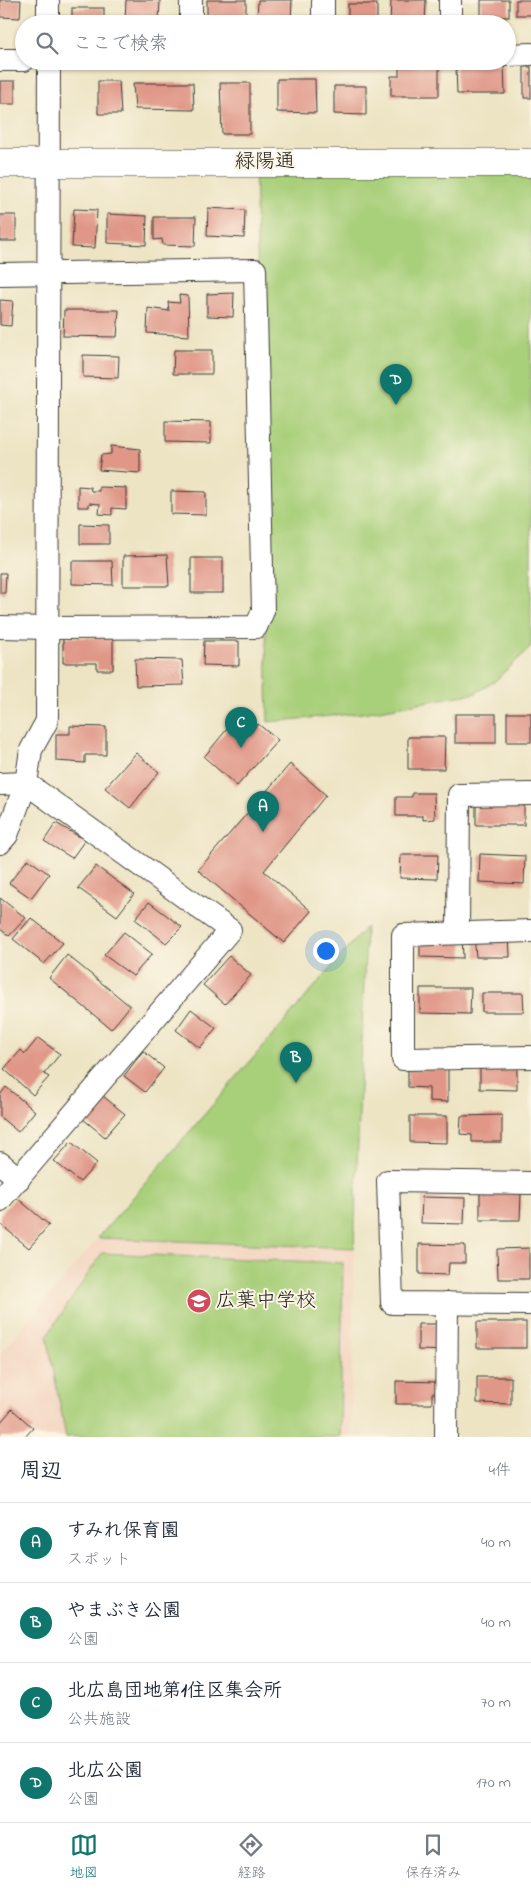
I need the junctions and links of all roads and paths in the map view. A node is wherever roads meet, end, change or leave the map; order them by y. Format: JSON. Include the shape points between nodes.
{"nodes":[{"id":1,"x":48,"y":0,"type":"edge"},
{"id":2,"x":190,"y":0,"type":"edge"},
{"id":3,"x":323,"y":0,"type":"edge"},
{"id":4,"x":450,"y":0,"type":"edge"},
{"id":5,"x":48,"y":15,"type":"edge"},
{"id":6,"x":191,"y":15,"type":"edge"},
{"id":7,"x":323,"y":15,"type":"edge"},
{"id":8,"x":450,"y":15,"type":"edge"},
{"id":9,"x":531,"y":54,"type":"edge"},
{"id":10,"x":516,"y":55,"type":"edge"},
{"id":11,"x":0,"y":60,"type":"edge"},
{"id":12,"x":15,"y":60,"type":"edge"},
{"id":13,"x":48,"y":70,"type":"edge"},
{"id":14,"x":0,"y":163,"type":"edge"},
{"id":15,"x":49,"y":163,"type":"junction"},
{"id":16,"x":531,"y":163,"type":"edge"},
{"id":17,"x":47,"y":273,"type":"junction"},
{"id":18,"x":0,"y":274,"type":"edge"},
{"id":19,"x":0,"y":627,"type":"edge"},
{"id":20,"x":49,"y":628,"type":"junction"},
{"id":21,"x":26,"y":783,"type":"junction"},
{"id":22,"x":0,"y":784,"type":"edge"},
{"id":23,"x":531,"y":794,"type":"edge"},
{"id":24,"x":0,"y":843,"type":"edge"},
{"id":25,"x":531,"y":931,"type":"edge"},
{"id":26,"x":458,"y":932,"type":"junction"},
{"id":27,"x":531,"y":1057,"type":"edge"},
{"id":28,"x":0,"y":1163,"type":"edge"},
{"id":29,"x":19,"y":1179,"type":"junction"},
{"id":30,"x":531,"y":1182,"type":"edge"},
{"id":31,"x":0,"y":1200,"type":"edge"},
{"id":32,"x":447,"y":1303,"type":"junction"},
{"id":33,"x":531,"y":1304,"type":"edge"},
{"id":34,"x":446,"y":1437,"type":"edge"}],
"edges":[{"from":1,"to":5,"type":"street"},
{"from":2,"to":6,"type":"street"},
{"from":3,"to":7,"type":"street"},
{"from":4,"to":8,"type":"street"},
{"from":9,"to":10,"type":"street"},
{"from":11,"to":12,"type":"street"},
{"from":13,"to":15,"type":"street"},
{"from":14,"to":15,"type":"street","name":"緑陽通"},
{"from":15,"to":16,"type":"street","name":"緑陽通"},
{"from":15,"to":17,"type":"street"},
{"from":17,"to":18,"type":"street"},
{"from":17,"to":20,"type":"street"},
{"from":17,"to":20,"type":"street","via":[[255,270],[263,569],[263,611],[256,627]]},
{"from":19,"to":20,"type":"street"},
{"from":20,"to":21,"type":"street","via":[[48,721],[31,750]]},
{"from":21,"to":22,"type":"street"},
{"from":21,"to":24,"type":"street","via":[[7,835]]},
{"from":21,"to":29,"type":"street","via":[[230,930]]},
{"from":23,"to":26,"type":"street","via":[[459,795]]},
{"from":25,"to":26,"type":"street"},
{"from":26,"to":27,"type":"street","via":[[402,934],[403,1059]]},
{"from":28,"to":29,"type":"street"},
{"from":29,"to":31,"type":"street"},
{"from":30,"to":32,"type":"street","via":[[388,1182],[392,1303]]},
{"from":32,"to":33,"type":"street"},
{"from":32,"to":34,"type":"street"}]}
